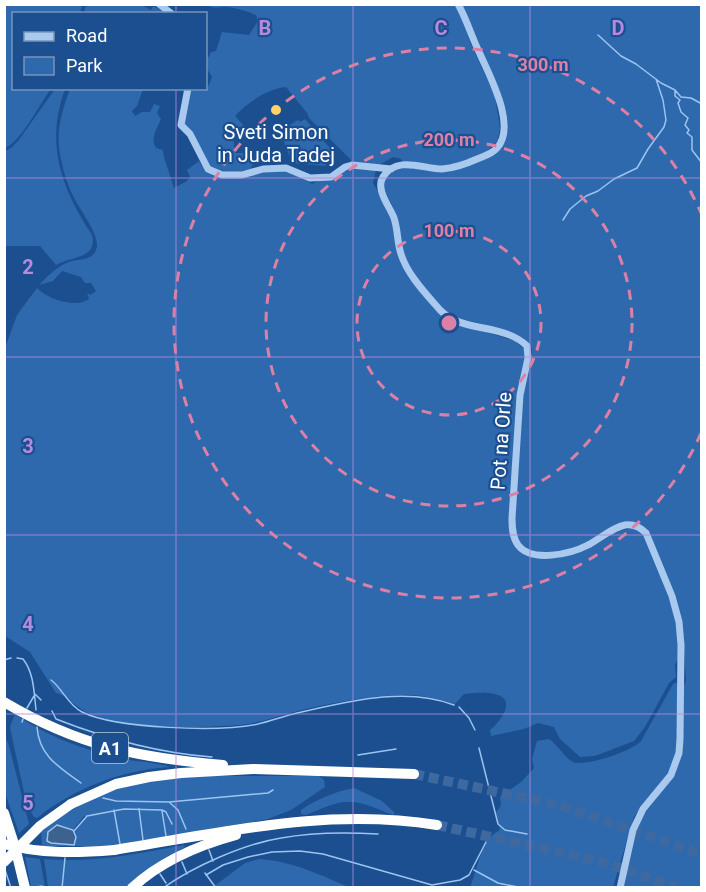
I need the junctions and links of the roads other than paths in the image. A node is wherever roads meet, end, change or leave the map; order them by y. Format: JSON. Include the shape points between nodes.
{"nodes":[{"id":1,"x":458,"y":4,"type":"edge"},
{"id":2,"x":188,"y":90,"type":"edge"},
{"id":3,"x":391,"y":169,"type":"junction"},
{"id":4,"x":11,"y":706,"type":"edge"},
{"id":5,"x":253,"y":769,"type":"junction"},
{"id":6,"x":414,"y":774,"type":"tunnel mouth"},
{"id":7,"x":4,"y":813,"type":"edge"},
{"id":8,"x":264,"y":825,"type":"junction"},
{"id":9,"x":437,"y":825,"type":"tunnel mouth"},
{"id":10,"x":4,"y":844,"type":"edge"},
{"id":11,"x":4,"y":862,"type":"edge"},
{"id":12,"x":25,"y":888,"type":"edge"},
{"id":13,"x":132,"y":888,"type":"edge"},
{"id":14,"x":620,"y":888,"type":"edge"}],
"edges":[{"from":1,"to":3,"type":"street","via":[[501,104],[504,124],[500,143],[488,154],[455,167],[434,169],[409,164]]},
{"from":2,"to":3,"type":"street","via":[[181,125],[190,134],[204,164],[214,172],[232,176],[286,168],[310,178],[331,177],[352,165]]},
{"from":3,"to":14,"type":"street","name":"Pot na Orle","via":[[382,177],[381,189],[395,220],[401,254],[415,279],[442,312],[527,346],[512,518],[518,545],[532,554],[557,555],[633,525],[646,533],[672,596],[681,645],[679,753],[666,783],[638,819]]},
{"from":4,"to":5,"type":"highway","number":"A1","via":[[66,733],[113,749],[161,759]]},
{"from":5,"to":6,"type":"highway","number":"A1"},
{"from":5,"to":11,"type":"highway","bridge":true,"via":[[181,773],[101,789],[70,804],[40,826]]},
{"from":7,"to":12,"type":"highway"},
{"from":8,"to":9,"type":"highway","via":[[353,819]]},
{"from":8,"to":10,"type":"highway","bridge":true,"via":[[114,850],[60,852]]},
{"from":8,"to":13,"type":"highway","via":[[180,856]]}]}
